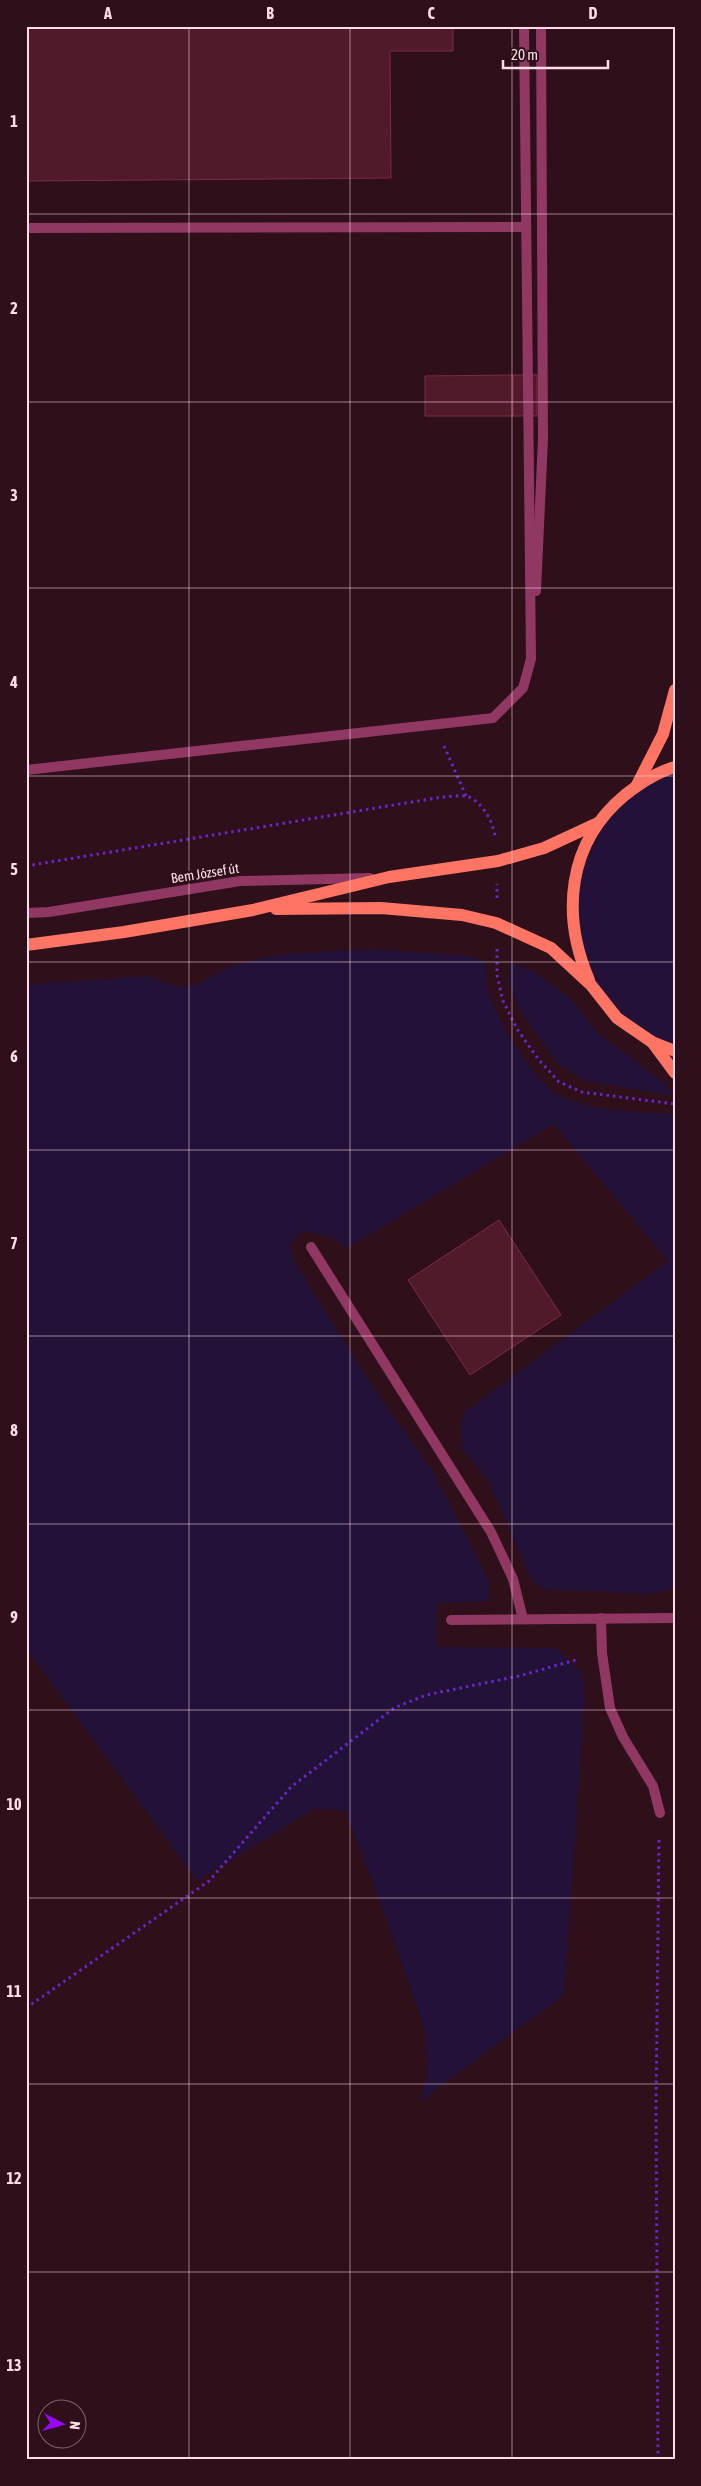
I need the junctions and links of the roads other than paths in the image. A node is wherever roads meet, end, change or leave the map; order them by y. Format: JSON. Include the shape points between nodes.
{"nodes":[{"id":1,"x":524,"y":26,"type":"edge"},
{"id":2,"x":541,"y":26,"type":"edge"},
{"id":3,"x":525,"y":227,"type":"junction"},
{"id":4,"x":26,"y":228,"type":"edge"},
{"id":5,"x":531,"y":659,"type":"junction"},
{"id":6,"x":675,"y":690,"type":"edge"},
{"id":7,"x":675,"y":767,"type":"edge"},
{"id":8,"x":26,"y":770,"type":"edge"},
{"id":9,"x":637,"y":785,"type":"junction"},
{"id":10,"x":598,"y":824,"type":"junction"},
{"id":11,"x":389,"y":877,"type":"junction"},
{"id":12,"x":253,"y":910,"type":"junction"},
{"id":13,"x":26,"y":913,"type":"edge"},
{"id":14,"x":26,"y":945,"type":"edge"},
{"id":15,"x":591,"y":984,"type":"junction"},
{"id":16,"x":652,"y":1042,"type":"junction"},
{"id":17,"x":675,"y":1051,"type":"edge"},
{"id":18,"x":675,"y":1073,"type":"edge"},
{"id":19,"x":311,"y":1248,"type":"dead end"},
{"id":20,"x":601,"y":1618,"type":"junction"},
{"id":21,"x":675,"y":1618,"type":"edge"},
{"id":22,"x":523,"y":1619,"type":"junction"},
{"id":23,"x":451,"y":1620,"type":"dead end"},
{"id":24,"x":660,"y":1813,"type":"road end"}],
"edges":[{"from":1,"to":3,"type":"street"},
{"from":2,"to":5,"type":"street","via":[[542,438],[540,537]]},
{"from":3,"to":4,"type":"street"},
{"from":3,"to":5,"type":"street"},
{"from":5,"to":8,"type":"street","via":[[523,688],[492,718]]},
{"from":6,"to":9,"type":"main road","via":[[663,734]]},
{"from":7,"to":9,"type":"main road"},
{"from":9,"to":10,"type":"main road"},
{"from":10,"to":11,"type":"main road","via":[[544,848],[498,861]]},
{"from":10,"to":15,"type":"main road","via":[[582,853],[573,886],[572,920],[578,954]]},
{"from":11,"to":12,"type":"main road"},
{"from":11,"to":13,"type":"street","name":"Bem József út","via":[[240,881]]},
{"from":12,"to":14,"type":"main road"},
{"from":12,"to":15,"type":"main road","via":[[381,908],[462,916],[496,923],[551,948]]},
{"from":15,"to":16,"type":"main road","via":[[617,1018]]},
{"from":16,"to":17,"type":"main road"},
{"from":16,"to":18,"type":"main road"},
{"from":19,"to":22,"type":"street","via":[[491,1532],[513,1579]]},
{"from":20,"to":21,"type":"street"},
{"from":20,"to":22,"type":"street"},
{"from":20,"to":24,"type":"street","via":[[610,1708],[623,1737],[653,1786]]},
{"from":22,"to":23,"type":"street"}]}
